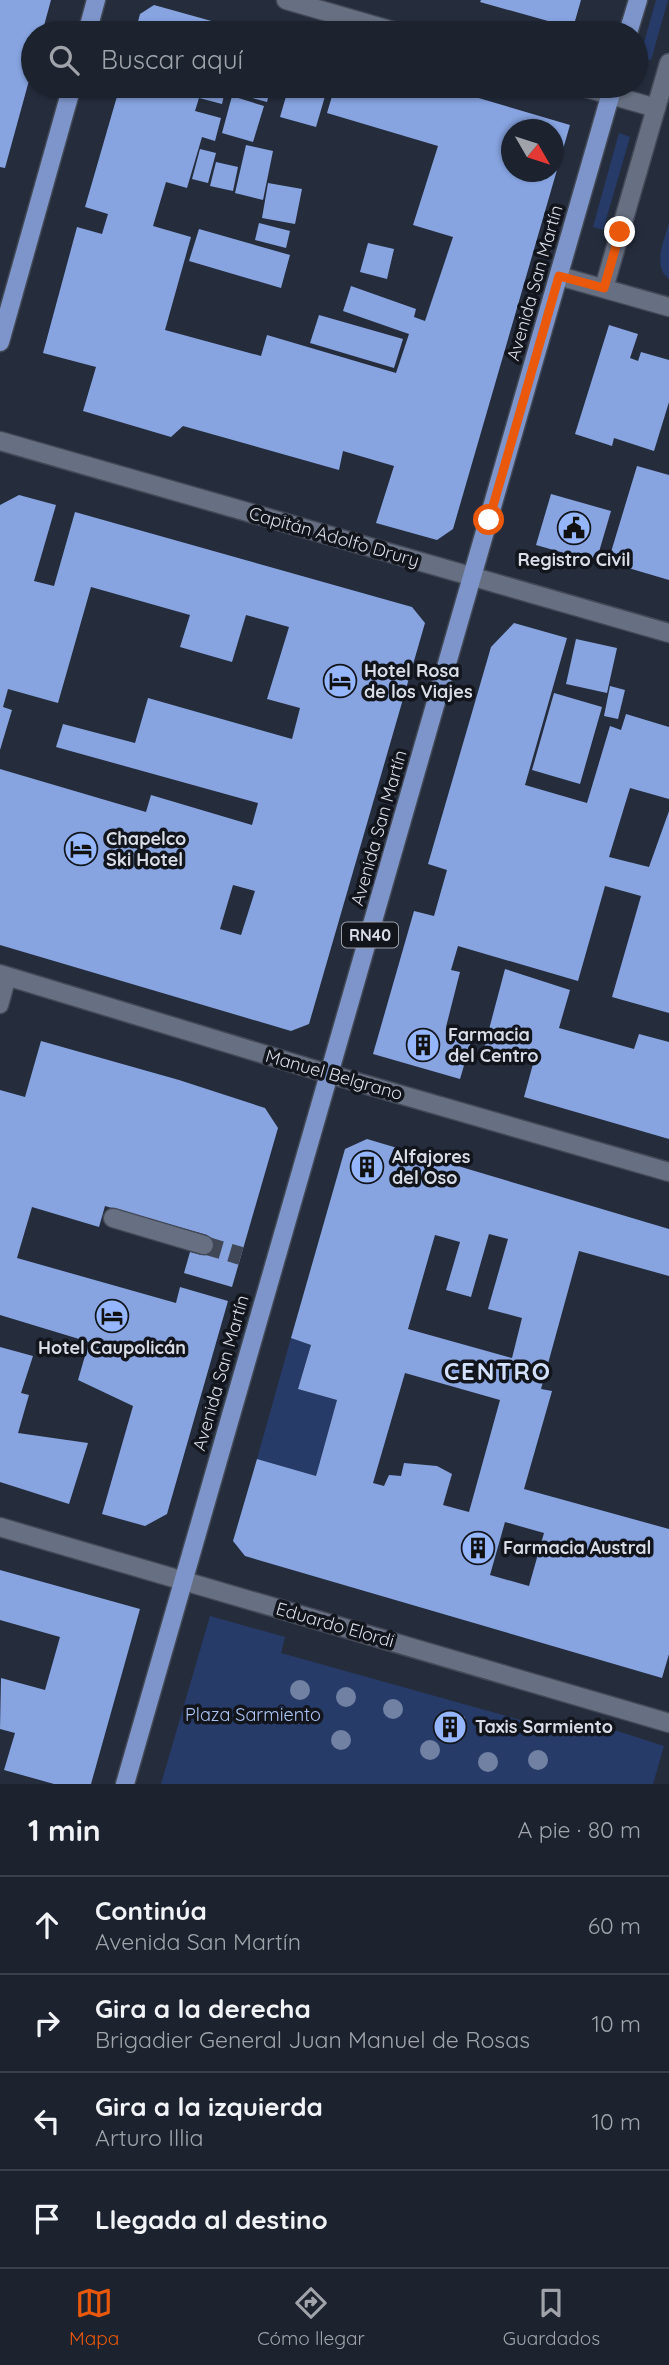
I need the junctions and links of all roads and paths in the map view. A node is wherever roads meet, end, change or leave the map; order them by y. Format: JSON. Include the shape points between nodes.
{"nodes":[{"id":1,"x":96,"y":0,"type":"edge"},
{"id":2,"x":286,"y":0,"type":"edge"},
{"id":3,"x":638,"y":0,"type":"edge"},
{"id":4,"x":90,"y":21,"type":"edge"},
{"id":5,"x":359,"y":21,"type":"edge"},
{"id":6,"x":632,"y":21,"type":"edge"},
{"id":7,"x":669,"y":62,"type":"edge"},
{"id":8,"x":69,"y":98,"type":"edge"},
{"id":9,"x":610,"y":98,"type":"edge"},
{"id":10,"x":632,"y":98,"type":"edge"},
{"id":11,"x":656,"y":108,"type":"junction"},
{"id":12,"x":559,"y":276,"type":"junction"},
{"id":13,"x":604,"y":288,"type":"junction"},
{"id":14,"x":669,"y":307,"type":"edge"},
{"id":15,"x":0,"y":342,"type":"edge"},
{"id":16,"x":0,"y":441,"type":"edge"},
{"id":17,"x":473,"y":578,"type":"junction"},
{"id":18,"x":669,"y":633,"type":"edge"},
{"id":19,"x":4,"y":975,"type":"edge"},
{"id":20,"x":0,"y":1005,"type":"edge"},
{"id":21,"x":329,"y":1074,"type":"junction"},
{"id":22,"x":669,"y":1171,"type":"edge"},
{"id":23,"x":113,"y":1218,"type":"dead end"},
{"id":24,"x":204,"y":1245,"type":"tunnel mouth"},
{"id":25,"x":0,"y":1527,"type":"edge"},
{"id":26,"x":184,"y":1581,"type":"junction"},
{"id":27,"x":669,"y":1723,"type":"edge"},
{"id":28,"x":125,"y":1784,"type":"edge"}],
"edges":[{"from":1,"to":4,"type":"main road"},
{"from":2,"to":5,"type":"street"},
{"from":3,"to":6,"type":"main road"},
{"from":7,"to":11,"type":"street"},
{"from":8,"to":15,"type":"main road"},
{"from":9,"to":12,"type":"main road","name":"Avenida San Martín","number":"RN40"},
{"from":10,"to":11,"type":"street"},
{"from":11,"to":13,"type":"street"},
{"from":12,"to":13,"type":"street"},
{"from":12,"to":17,"type":"main road","name":"Avenida San Martín","number":"RN40"},
{"from":13,"to":14,"type":"street"},
{"from":16,"to":17,"type":"street","name":"Capitán Adolfo Drury"},
{"from":17,"to":18,"type":"street","name":"Capitán Adolfo Drury"},
{"from":17,"to":21,"type":"main road","name":"Avenida San Martín","number":"RN40"},
{"from":19,"to":20,"type":"lane"},
{"from":19,"to":21,"type":"street","name":"Manuel Belgrano"},
{"from":21,"to":22,"type":"street","name":"Manuel Belgrano"},
{"from":21,"to":26,"type":"main road","name":"Avenida San Martín","number":"RN40"},
{"from":23,"to":24,"type":"street"},
{"from":25,"to":26,"type":"street","name":"Eduardo Elordi"},
{"from":26,"to":27,"type":"street","name":"Eduardo Elordi"},
{"from":26,"to":28,"type":"main road","name":"Avenida San Martín","number":"RN40"}]}
